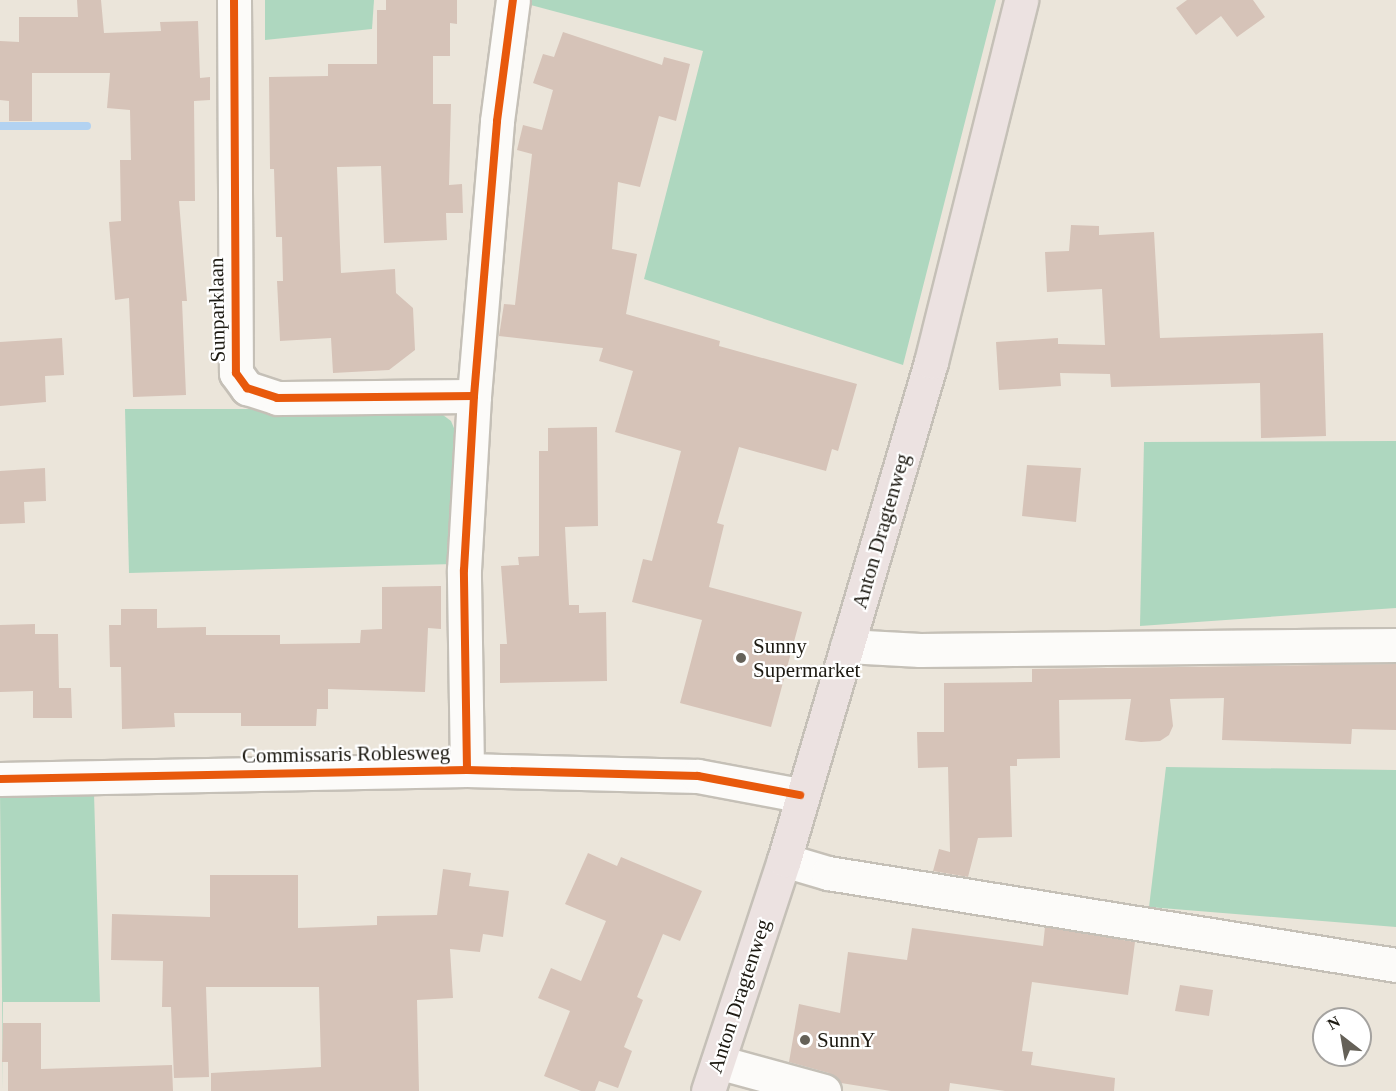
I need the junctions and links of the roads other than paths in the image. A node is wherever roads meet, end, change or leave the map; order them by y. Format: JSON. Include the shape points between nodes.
{"nodes":[{"id":1,"x":234,"y":0,"type":"edge"},
{"id":2,"x":513,"y":0,"type":"edge"},
{"id":3,"x":1021,"y":0,"type":"edge"},
{"id":4,"x":474,"y":396,"type":"junction"},
{"id":5,"x":1396,"y":645,"type":"edge"},
{"id":6,"x":847,"y":646,"type":"junction"},
{"id":7,"x":467,"y":770,"type":"junction"},
{"id":8,"x":0,"y":779,"type":"edge"},
{"id":9,"x":800,"y":795,"type":"junction"},
{"id":10,"x":784,"y":860,"type":"junction"},
{"id":11,"x":1396,"y":965,"type":"edge"},
{"id":12,"x":713,"y":1077,"type":"edge"},
{"id":13,"x":824,"y":1091,"type":"edge"}],
"edges":[{"from":1,"to":4,"type":"street","name":"Sunparklaan","via":[[236,373],[247,388],[277,398]]},
{"from":2,"to":4,"type":"street","via":[[497,121]]},
{"from":3,"to":6,"type":"main road","name":"Anton Dragtenweg","via":[[931,362]]},
{"from":4,"to":7,"type":"street","via":[[464,570]]},
{"from":5,"to":6,"type":"street","via":[[920,651]]},
{"from":6,"to":9,"type":"main road","name":"Anton Dragtenweg"},
{"from":7,"to":8,"type":"street","name":"Commissaris Roblesweg"},
{"from":7,"to":9,"type":"street","name":"Commissaris Roblesweg","via":[[698,776]]},
{"from":9,"to":10,"type":"main road","name":"Anton Dragtenweg"},
{"from":10,"to":11,"type":"street","via":[[828,873]]},
{"from":10,"to":12,"type":"main road","name":"Anton Dragtenweg"},
{"from":12,"to":13,"type":"street"}]}
